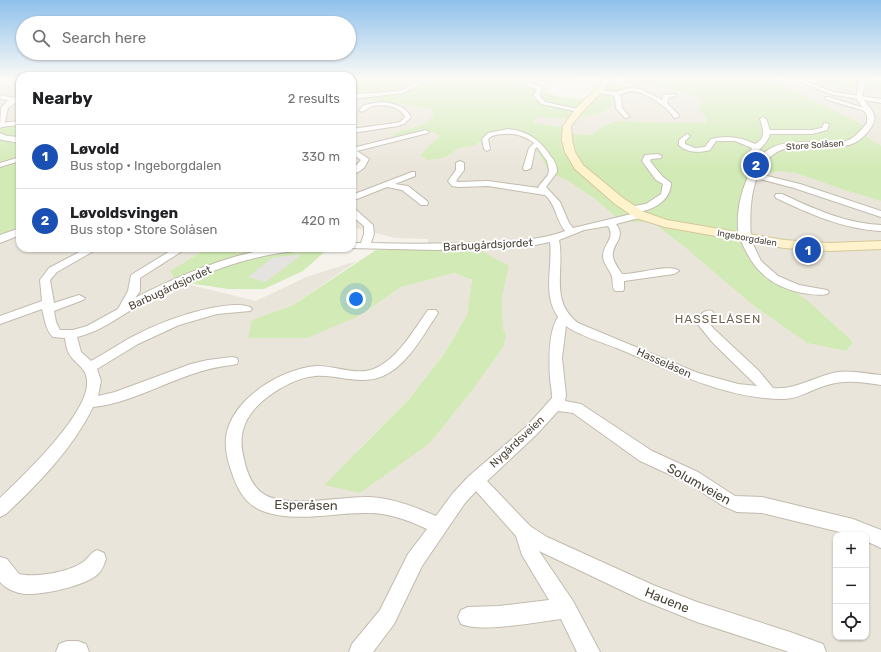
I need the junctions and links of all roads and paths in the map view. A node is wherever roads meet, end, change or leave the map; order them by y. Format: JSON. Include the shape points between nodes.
{"nodes":[{"id":1,"x":401,"y":108,"type":"edge"},
{"id":2,"x":571,"y":108,"type":"edge"},
{"id":3,"x":618,"y":108,"type":"edge"},
{"id":4,"x":669,"y":108,"type":"edge"},
{"id":5,"x":862,"y":108,"type":"edge"},
{"id":6,"x":579,"y":110,"type":"joint"},
{"id":7,"x":867,"y":110,"type":"joint"},
{"id":8,"x":1,"y":114,"type":"edge"},
{"id":9,"x":628,"y":117,"type":"dead end"},
{"id":10,"x":676,"y":117,"type":"dead end"},
{"id":11,"x":763,"y":120,"type":"dead end"},
{"id":12,"x":16,"y":123,"type":"edge"},
{"id":13,"x":826,"y":124,"type":"dead end"},
{"id":14,"x":0,"y":125,"type":"edge"},
{"id":15,"x":356,"y":131,"type":"edge"},
{"id":16,"x":426,"y":132,"type":"dead end"},
{"id":17,"x":767,"y":132,"type":"junction"},
{"id":18,"x":0,"y":135,"type":"edge"},
{"id":19,"x":687,"y":136,"type":"dead end"},
{"id":20,"x":16,"y":139,"type":"edge"},
{"id":21,"x":537,"y":144,"type":"junction"},
{"id":22,"x":755,"y":146,"type":"junction"},
{"id":23,"x":487,"y":149,"type":"dead end"},
{"id":24,"x":356,"y":150,"type":"edge"},
{"id":25,"x":356,"y":154,"type":"edge"},
{"id":26,"x":658,"y":156,"type":"dead end"},
{"id":27,"x":16,"y":160,"type":"edge"},
{"id":28,"x":762,"y":161,"type":"junction"},
{"id":29,"x":460,"y":162,"type":"dead end"},
{"id":30,"x":0,"y":165,"type":"edge"},
{"id":31,"x":527,"y":168,"type":"dead end"},
{"id":32,"x":356,"y":170,"type":"edge"},
{"id":33,"x":412,"y":174,"type":"dead end"},
{"id":34,"x":755,"y":174,"type":"junction"},
{"id":35,"x":386,"y":184,"type":"junction"},
{"id":36,"x":545,"y":192,"type":"junction"},
{"id":37,"x":356,"y":196,"type":"edge"},
{"id":38,"x":779,"y":196,"type":"dead end"},
{"id":39,"x":424,"y":203,"type":"dead end"},
{"id":40,"x":635,"y":212,"type":"junction"},
{"id":41,"x":356,"y":214,"type":"edge"},
{"id":42,"x":881,"y":214,"type":"edge"},
{"id":43,"x":610,"y":223,"type":"junction"},
{"id":44,"x":881,"y":228,"type":"edge"},
{"id":45,"x":572,"y":232,"type":"junction"},
{"id":46,"x":16,"y":233,"type":"edge"},
{"id":47,"x":745,"y":238,"type":"junction"},
{"id":48,"x":0,"y":239,"type":"edge"},
{"id":49,"x":552,"y":239,"type":"junction"},
{"id":50,"x":881,"y":244,"type":"edge"},
{"id":51,"x":356,"y":246,"type":"edge"},
{"id":52,"x":365,"y":246,"type":"junction"},
{"id":53,"x":87,"y":252,"type":"edge"},
{"id":54,"x":176,"y":252,"type":"edge"},
{"id":55,"x":272,"y":252,"type":"edge"},
{"id":56,"x":674,"y":271,"type":"dead end"},
{"id":57,"x":618,"y":278,"type":"junction"},
{"id":58,"x":619,"y":289,"type":"dead end"},
{"id":59,"x":823,"y":292,"type":"dead end"},
{"id":60,"x":79,"y":298,"type":"dead end"},
{"id":61,"x":48,"y":306,"type":"junction"},
{"id":62,"x":246,"y":309,"type":"dead end"},
{"id":63,"x":122,"y":311,"type":"junction"},
{"id":64,"x":432,"y":313,"type":"dead end"},
{"id":65,"x":708,"y":314,"type":"dead end"},
{"id":66,"x":565,"y":319,"type":"junction"},
{"id":67,"x":0,"y":320,"type":"edge"},
{"id":68,"x":73,"y":334,"type":"junction"},
{"id":69,"x":232,"y":361,"type":"dead end"},
{"id":70,"x":89,"y":367,"type":"junction"},
{"id":71,"x":881,"y":380,"type":"edge"},
{"id":72,"x":768,"y":393,"type":"junction"},
{"id":73,"x":88,"y":402,"type":"junction"},
{"id":74,"x":553,"y":405,"type":"junction"},
{"id":75,"x":475,"y":481,"type":"junction"},
{"id":76,"x":6,"y":500,"type":"edge"},
{"id":77,"x":0,"y":509,"type":"edge"},
{"id":78,"x":438,"y":525,"type":"junction"},
{"id":79,"x":524,"y":532,"type":"junction"},
{"id":80,"x":881,"y":540,"type":"edge"},
{"id":81,"x":97,"y":559,"type":"dead end"},
{"id":82,"x":0,"y":566,"type":"edge"},
{"id":83,"x":566,"y":608,"type":"junction"},
{"id":84,"x":468,"y":617,"type":"dead end"},
{"id":85,"x":67,"y":652,"type":"edge"},
{"id":86,"x":78,"y":652,"type":"edge"},
{"id":87,"x":360,"y":652,"type":"edge"},
{"id":88,"x":589,"y":652,"type":"edge"},
{"id":89,"x":815,"y":652,"type":"edge"}],
"edges":[{"from":1,"to":15,"type":"street","via":[[408,117],[402,123]]},
{"from":2,"to":6,"type":"street"},
{"from":3,"to":9,"type":"street"},
{"from":4,"to":10,"type":"street"},
{"from":5,"to":7,"type":"street"},
{"from":6,"to":40,"type":"main road","via":[[567,126],[566,140],[573,159]]},
{"from":7,"to":28,"type":"street","name":"Store Solåsen","via":[[871,123],[851,142],[781,148],[770,153]]},
{"from":8,"to":14,"type":"street"},
{"from":11,"to":17,"type":"street"},
{"from":12,"to":14,"type":"street"},
{"from":13,"to":17,"type":"street","via":[[825,128],[816,132]]},
{"from":16,"to":24,"type":"street"},
{"from":17,"to":22,"type":"street","via":[[761,144]]},
{"from":18,"to":20,"type":"street"},
{"from":19,"to":22,"type":"street","via":[[681,143],[694,149],[708,149],[713,140],[719,138]]},
{"from":21,"to":23,"type":"street","via":[[523,133],[499,132],[487,136]]},
{"from":21,"to":31,"type":"street","via":[[532,148]]},
{"from":21,"to":36,"type":"street","via":[[545,151],[552,165],[552,173],[542,187]]},
{"from":22,"to":28,"type":"street","via":[[752,156]]},
{"from":25,"to":32,"type":"street","via":[[364,159]]},
{"from":26,"to":40,"type":"street","via":[[648,157],[646,161],[659,178],[667,183],[668,189],[665,196]]},
{"from":27,"to":30,"type":"street"},
{"from":28,"to":34,"type":"street","name":"Store Solåsen"},
{"from":29,"to":36,"type":"street","via":[[460,170],[453,183],[458,185],[483,183]]},
{"from":33,"to":35,"type":"street"},
{"from":34,"to":42,"type":"street"},
{"from":34,"to":47,"type":"street","name":"Store Solåsen","via":[[745,197]]},
{"from":35,"to":37,"type":"street"},
{"from":35,"to":39,"type":"street","via":[[405,188]]},
{"from":36,"to":45,"type":"street","via":[[556,201],[566,228]]},
{"from":38,"to":44,"type":"street","via":[[833,219],[864,227]]},
{"from":40,"to":43,"type":"street"},
{"from":40,"to":47,"type":"main road","name":"Ingeborgdalen","via":[[665,223]]},
{"from":41,"to":52,"type":"street","via":[[368,225],[369,234]]},
{"from":43,"to":45,"type":"street"},
{"from":43,"to":57,"type":"street","via":[[616,234],[608,254]]},
{"from":45,"to":49,"type":"street"},
{"from":46,"to":48,"type":"street"},
{"from":47,"to":50,"type":"main road","name":"Ingeborgdalen","via":[[807,247]]},
{"from":47,"to":59,"type":"street","via":[[761,268],[768,275],[789,286]]},
{"from":49,"to":52,"type":"street","name":"Barbugårdsjordet","via":[[530,243],[461,247]]},
{"from":49,"to":66,"type":"street","via":[[555,246],[554,287],[561,315]]},
{"from":51,"to":52,"type":"street","name":"Barbugårdsjordet"},
{"from":53,"to":61,"type":"street","via":[[49,274],[45,280]]},
{"from":54,"to":63,"type":"street","via":[[135,278],[134,291]]},
{"from":55,"to":63,"type":"street","name":"Barbugårdsjordet","via":[[203,271]]},
{"from":56,"to":57,"type":"street"},
{"from":57,"to":58,"type":"street"},
{"from":60,"to":61,"type":"street"},
{"from":61,"to":67,"type":"street"},
{"from":61,"to":68,"type":"street","via":[[54,332]]},
{"from":62,"to":70,"type":"street","via":[[224,309],[184,319],[134,341]]},
{"from":63,"to":68,"type":"street","name":"Barbugårdsjordet","via":[[94,328]]},
{"from":64,"to":78,"type":"street","name":"Esperåsen","via":[[403,353],[379,373],[363,376],[318,370],[273,386],[244,410],[238,422],[233,445],[244,486],[257,499],[268,504],[301,508],[385,506],[406,511]]},
{"from":65,"to":72,"type":"street","via":[[702,322],[707,330],[764,384]]},
{"from":66,"to":72,"type":"street","name":"Hasselåsen","via":[[574,326],[694,376],[732,387]]},
{"from":66,"to":74,"type":"street","name":"Nygårdsveien","via":[[562,320],[555,349],[560,394],[559,400]]},
{"from":68,"to":70,"type":"street","via":[[71,336],[76,354]]},
{"from":69,"to":73,"type":"street","via":[[209,363],[109,400]]},
{"from":70,"to":73,"type":"street","via":[[94,386]]},
{"from":71,"to":72,"type":"street","name":"Hasselåsen","via":[[838,377],[792,393]]},
{"from":73,"to":76,"type":"street","via":[[84,413],[54,453]]},
{"from":74,"to":75,"type":"street","name":"Nygårdsveien","via":[[532,430]]},
{"from":74,"to":80,"type":"street","name":"Solumveien","via":[[576,408],[646,456],[692,477],[729,501],[737,504],[762,505],[853,527]]},
{"from":75,"to":78,"type":"street","name":"Nygårdsveien"},
{"from":75,"to":79,"type":"street","name":"Hauene"},
{"from":76,"to":77,"type":"street"},
{"from":78,"to":87,"type":"street","name":"Nygårdsveien","via":[[415,560],[387,617]]},
{"from":79,"to":83,"type":"street","name":"Hauene","via":[[528,549]]},
{"from":79,"to":89,"type":"street","name":"Hauene","via":[[568,556],[649,593]]},
{"from":81,"to":82,"type":"street","via":[[88,570],[77,576],[42,584],[18,584],[7,577]]},
{"from":83,"to":84,"type":"street"},
{"from":83,"to":88,"type":"street","name":"Hauene"},
{"from":85,"to":86,"type":"street"}]}
